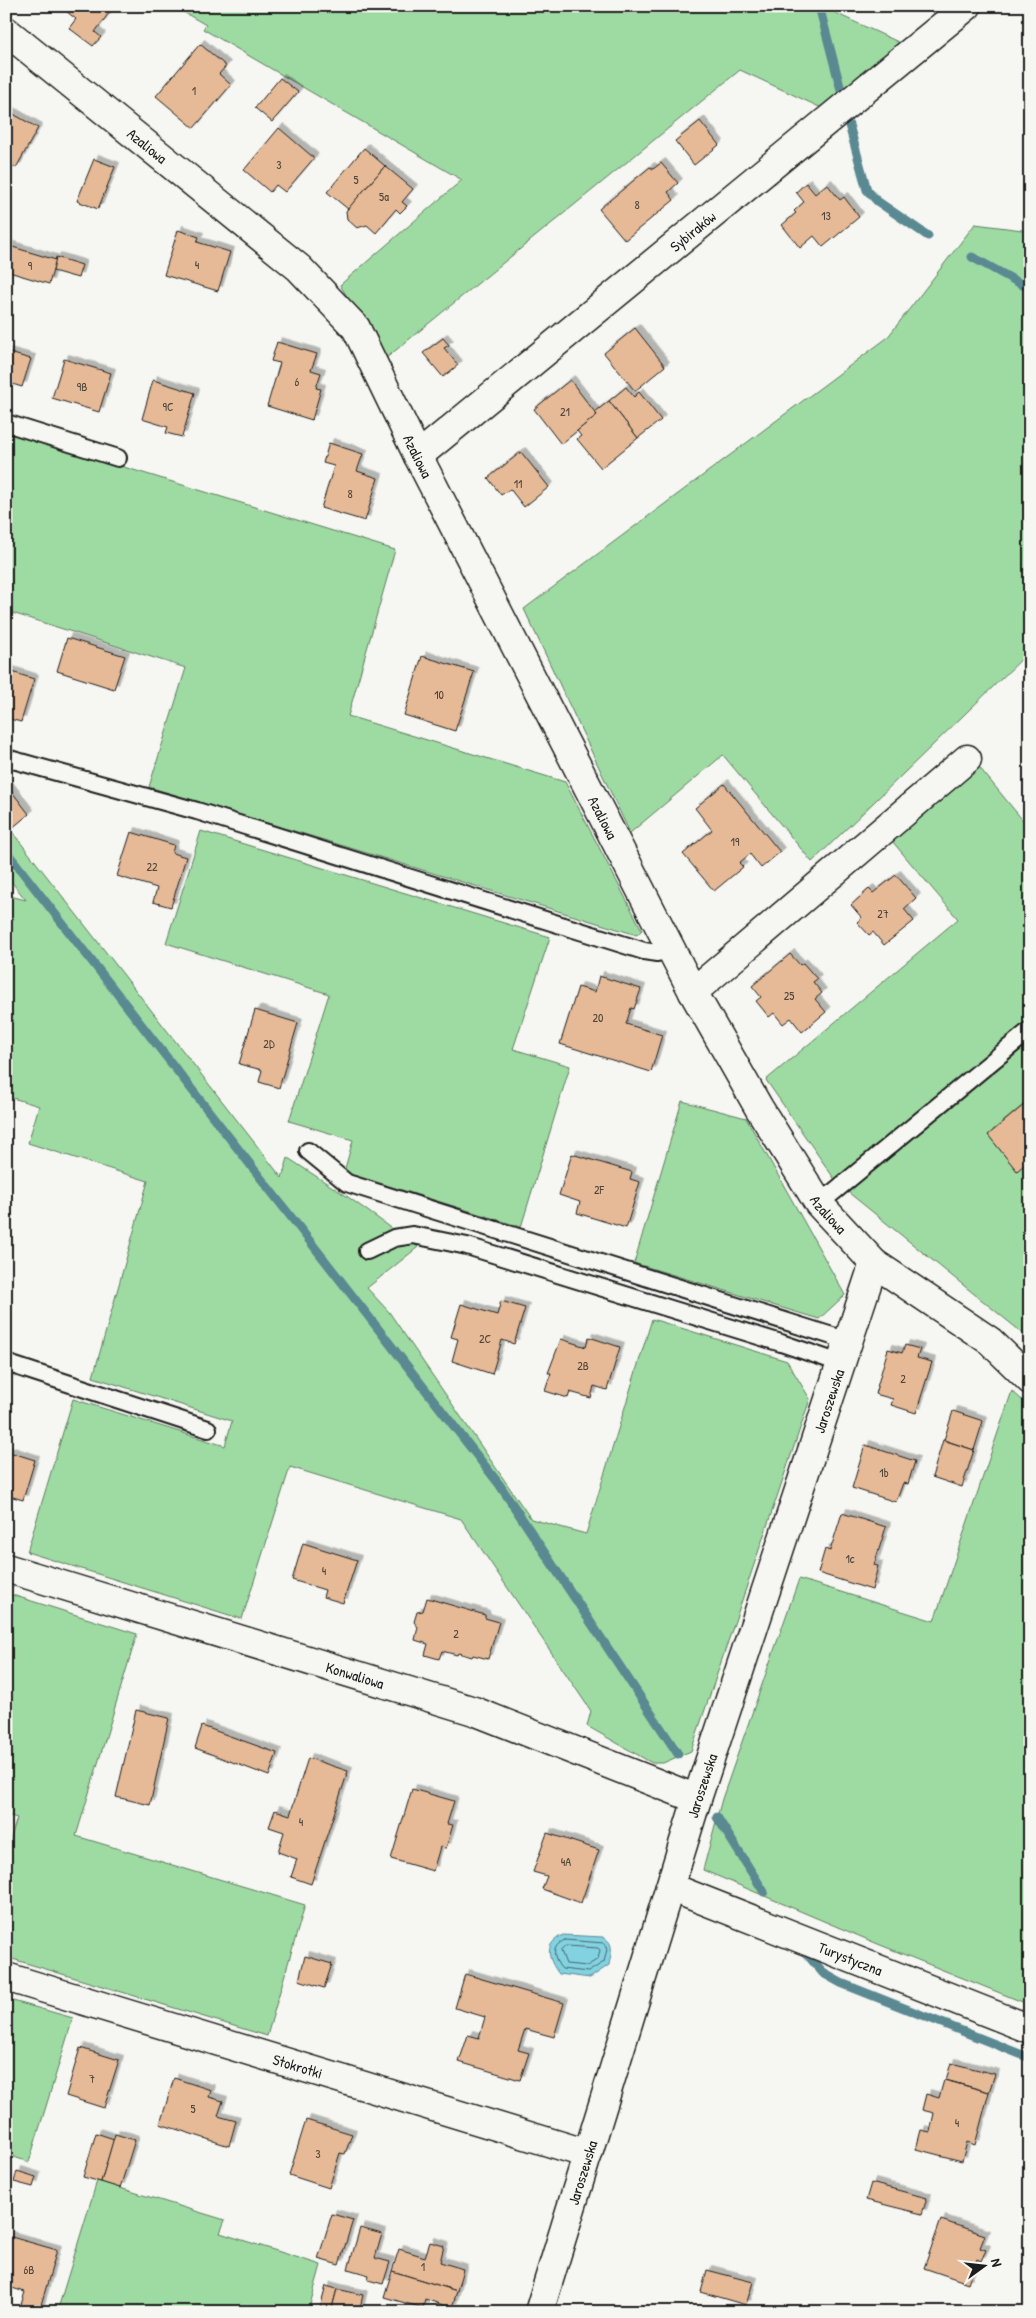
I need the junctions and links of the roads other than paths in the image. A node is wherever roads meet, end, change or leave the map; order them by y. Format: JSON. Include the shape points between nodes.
{"nodes":[{"id":1,"x":967,"y":6,"type":"edge"},
{"id":2,"x":6,"y":31,"type":"edge"},
{"id":3,"x":6,"y":424,"type":"edge"},
{"id":4,"x":418,"y":456,"type":"junction"},
{"id":5,"x":118,"y":458,"type":"dead end"},
{"id":6,"x":6,"y":758,"type":"edge"},
{"id":7,"x":966,"y":759,"type":"dead end"},
{"id":8,"x":671,"y":950,"type":"junction"},
{"id":9,"x":693,"y":992,"type":"junction"},
{"id":10,"x":1030,"y":1030,"type":"edge"},
{"id":11,"x":308,"y":1151,"type":"dead end"},
{"id":12,"x":819,"y":1204,"type":"junction"},
{"id":13,"x":367,"y":1250,"type":"dead end"},
{"id":14,"x":874,"y":1263,"type":"junction"},
{"id":15,"x":844,"y":1352,"type":"junction"},
{"id":16,"x":6,"y":1363,"type":"edge"},
{"id":17,"x":1030,"y":1380,"type":"edge"},
{"id":18,"x":208,"y":1429,"type":"dead end"},
{"id":19,"x":6,"y":1568,"type":"edge"},
{"id":20,"x":696,"y":1799,"type":"junction"},
{"id":21,"x":670,"y":1887,"type":"junction"},
{"id":22,"x":6,"y":1977,"type":"edge"},
{"id":23,"x":1030,"y":2029,"type":"edge"},
{"id":24,"x":588,"y":2154,"type":"junction"},
{"id":25,"x":539,"y":2312,"type":"edge"}],
"edges":[{"from":1,"to":4,"type":"street","name":"Sybiraków"},
{"from":2,"to":4,"type":"street","name":"Azaliowa","via":[[299,268],[356,328]]},
{"from":3,"to":5,"type":"lane"},
{"from":4,"to":8,"type":"street","name":"Azaliowa"},
{"from":6,"to":8,"type":"lane","via":[[197,811],[644,951]]},
{"from":7,"to":9,"type":"street"},
{"from":8,"to":9,"type":"street","name":"Azaliowa"},
{"from":9,"to":12,"type":"street","name":"Azaliowa","via":[[759,1108]]},
{"from":10,"to":12,"type":"lane"},
{"from":11,"to":15,"type":"lane","via":[[347,1184]]},
{"from":12,"to":14,"type":"street","name":"Azaliowa"},
{"from":13,"to":15,"type":"lane","via":[[413,1234],[467,1246],[781,1343]]},
{"from":14,"to":15,"type":"street","name":"Jaroszewska"},
{"from":14,"to":17,"type":"street","name":"Azaliowa","via":[[990,1341]]},
{"from":15,"to":20,"type":"street","name":"Jaroszewska"},
{"from":16,"to":18,"type":"lane"},
{"from":19,"to":20,"type":"street","name":"Konwaliowa","via":[[474,1710]]},
{"from":20,"to":21,"type":"street","name":"Jaroszewska"},
{"from":21,"to":23,"type":"street","name":"Turystyczna"},
{"from":21,"to":24,"type":"street","name":"Jaroszewska"},
{"from":22,"to":24,"type":"street","name":"Stokrotki"},
{"from":24,"to":25,"type":"street","name":"Jaroszewska"}]}
